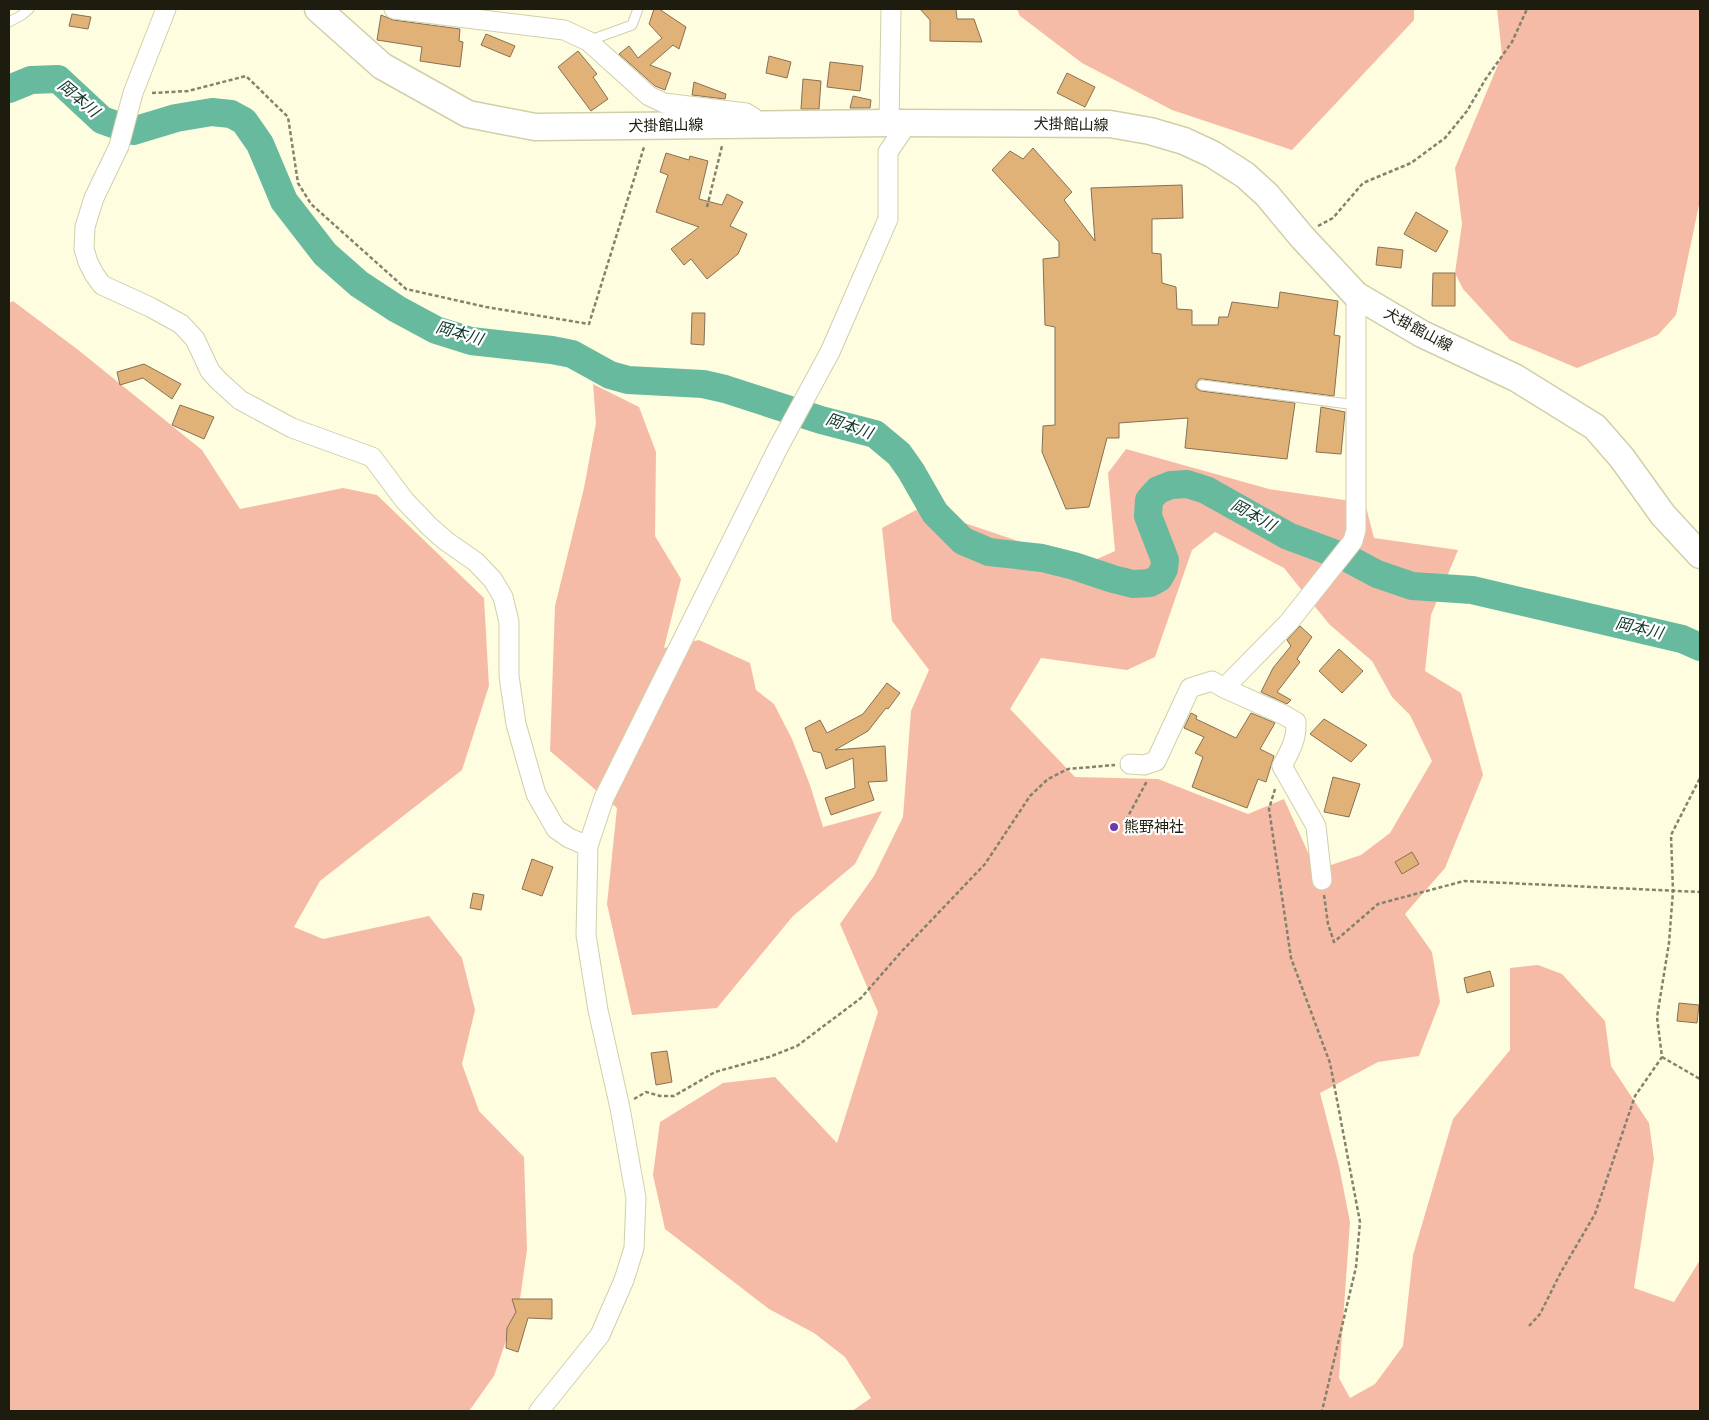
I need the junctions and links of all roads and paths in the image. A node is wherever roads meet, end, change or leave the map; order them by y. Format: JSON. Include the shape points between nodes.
{"nodes":[{"id":1,"x":29,"y":9,"type":"edge"},
{"id":2,"x":166,"y":9,"type":"edge"},
{"id":3,"x":318,"y":9,"type":"edge"},
{"id":4,"x":394,"y":9,"type":"edge"},
{"id":5,"x":638,"y":9,"type":"edge"},
{"id":6,"x":891,"y":9,"type":"edge"},
{"id":7,"x":1527,"y":9,"type":"edge"},
{"id":8,"x":9,"y":22,"type":"edge"},
{"id":9,"x":588,"y":41,"type":"junction"},
{"id":10,"x":133,"y":93,"type":"junction"},
{"id":11,"x":767,"y":124,"type":"junction"},
{"id":12,"x":888,"y":124,"type":"junction"},
{"id":13,"x":727,"y":125,"type":"junction"},
{"id":14,"x":650,"y":126,"type":"junction"},
{"id":15,"x":888,"y":152,"type":"junction"},
{"id":16,"x":707,"y":207,"type":"dead end"},
{"id":17,"x":1302,"y":237,"type":"junction"},
{"id":18,"x":1356,"y":295,"type":"junction"},
{"id":19,"x":1202,"y":385,"type":"dead end"},
{"id":20,"x":1356,"y":405,"type":"junction"},
{"id":21,"x":1700,"y":555,"type":"edge"},
{"id":22,"x":1224,"y":688,"type":"junction"},
{"id":23,"x":1130,"y":764,"type":"joint"},
{"id":24,"x":1282,"y":766,"type":"junction"},
{"id":25,"x":1150,"y":776,"type":"dead end"},
{"id":26,"x":1700,"y":778,"type":"edge"},
{"id":27,"x":1126,"y":820,"type":"dead end"},
{"id":28,"x":588,"y":846,"type":"junction"},
{"id":29,"x":1322,"y":880,"type":"joint"},
{"id":30,"x":1673,"y":891,"type":"junction"},
{"id":31,"x":1700,"y":892,"type":"edge"},
{"id":32,"x":1662,"y":1057,"type":"junction"},
{"id":33,"x":1700,"y":1079,"type":"edge"},
{"id":34,"x":620,"y":1108,"type":"junction"},
{"id":35,"x":1529,"y":1326,"type":"dead end"},
{"id":36,"x":539,"y":1411,"type":"edge"},
{"id":37,"x":1322,"y":1411,"type":"edge"}],
"edges":[{"from":1,"to":8,"type":"lane"},
{"from":2,"to":10,"type":"street"},
{"from":3,"to":14,"type":"main road","name":"犬掛館山線","via":[[382,66],[468,114],[535,127]]},
{"from":4,"to":9,"type":"street","via":[[564,30]]},
{"from":5,"to":9,"type":"lane","via":[[632,26]]},
{"from":6,"to":12,"type":"street"},
{"from":7,"to":17,"type":"path","via":[[1512,42],[1467,111],[1444,138],[1411,163],[1363,183],[1333,218]]},
{"from":9,"to":11,"type":"street","via":[[649,96],[664,103],[746,114]]},
{"from":10,"to":14,"type":"path","via":[[188,91],[246,76],[288,118],[298,183],[311,204],[406,289],[486,307],[589,324]]},
{"from":10,"to":28,"type":"street","via":[[119,146],[94,198],[85,227],[84,249],[94,274],[102,285],[181,324],[195,338],[210,371],[240,400],[292,428],[372,457],[405,501],[430,527],[476,562],[493,580],[503,597],[509,622],[509,676],[516,724],[536,794],[556,829]]},
{"from":11,"to":12,"type":"main road","name":"犬掛館山線"},
{"from":11,"to":13,"type":"main road","name":"犬掛館山線"},
{"from":12,"to":15,"type":"street"},
{"from":12,"to":15,"type":"street"},
{"from":12,"to":17,"type":"main road","name":"犬掛館山線","via":[[1110,124],[1150,131],[1212,154],[1245,176],[1267,195]]},
{"from":13,"to":14,"type":"main road","name":"犬掛館山線"},
{"from":13,"to":16,"type":"path"},
{"from":15,"to":28,"type":"street","via":[[888,219],[830,352],[778,448],[604,798]]},
{"from":17,"to":18,"type":"main road","name":"犬掛館山線"},
{"from":18,"to":20,"type":"street"},
{"from":18,"to":21,"type":"main road","name":"犬掛館山線","via":[[1422,334],[1516,378],[1595,427],[1622,458],[1663,516]]},
{"from":19,"to":20,"type":"lane"},
{"from":20,"to":22,"type":"street","via":[[1356,530],[1353,541],[1289,622]]},
{"from":22,"to":23,"type":"street","via":[[1212,681],[1190,688],[1156,761],[1144,765]]},
{"from":22,"to":24,"type":"street","via":[[1296,722],[1293,746]]},
{"from":23,"to":34,"type":"path","via":[[1068,769],[1048,779],[1030,796],[985,864],[861,998],[797,1046],[715,1072],[674,1096],[646,1092]]},
{"from":24,"to":29,"type":"street","via":[[1316,826]]},
{"from":24,"to":37,"type":"path","via":[[1269,810],[1291,958],[1330,1063],[1360,1222],[1356,1267]]},
{"from":25,"to":27,"type":"path"},
{"from":26,"to":30,"type":"path","via":[[1672,835]]},
{"from":28,"to":34,"type":"street","via":[[586,935],[598,1010]]},
{"from":29,"to":30,"type":"path","via":[[1334,942],[1378,904],[1464,880]]},
{"from":30,"to":31,"type":"path"},
{"from":30,"to":32,"type":"path","via":[[1669,943],[1657,1017]]},
{"from":32,"to":33,"type":"path"},
{"from":32,"to":35,"type":"path","via":[[1635,1096],[1595,1214],[1540,1314]]},
{"from":34,"to":36,"type":"street","via":[[636,1198],[634,1248],[600,1335]]}]}
